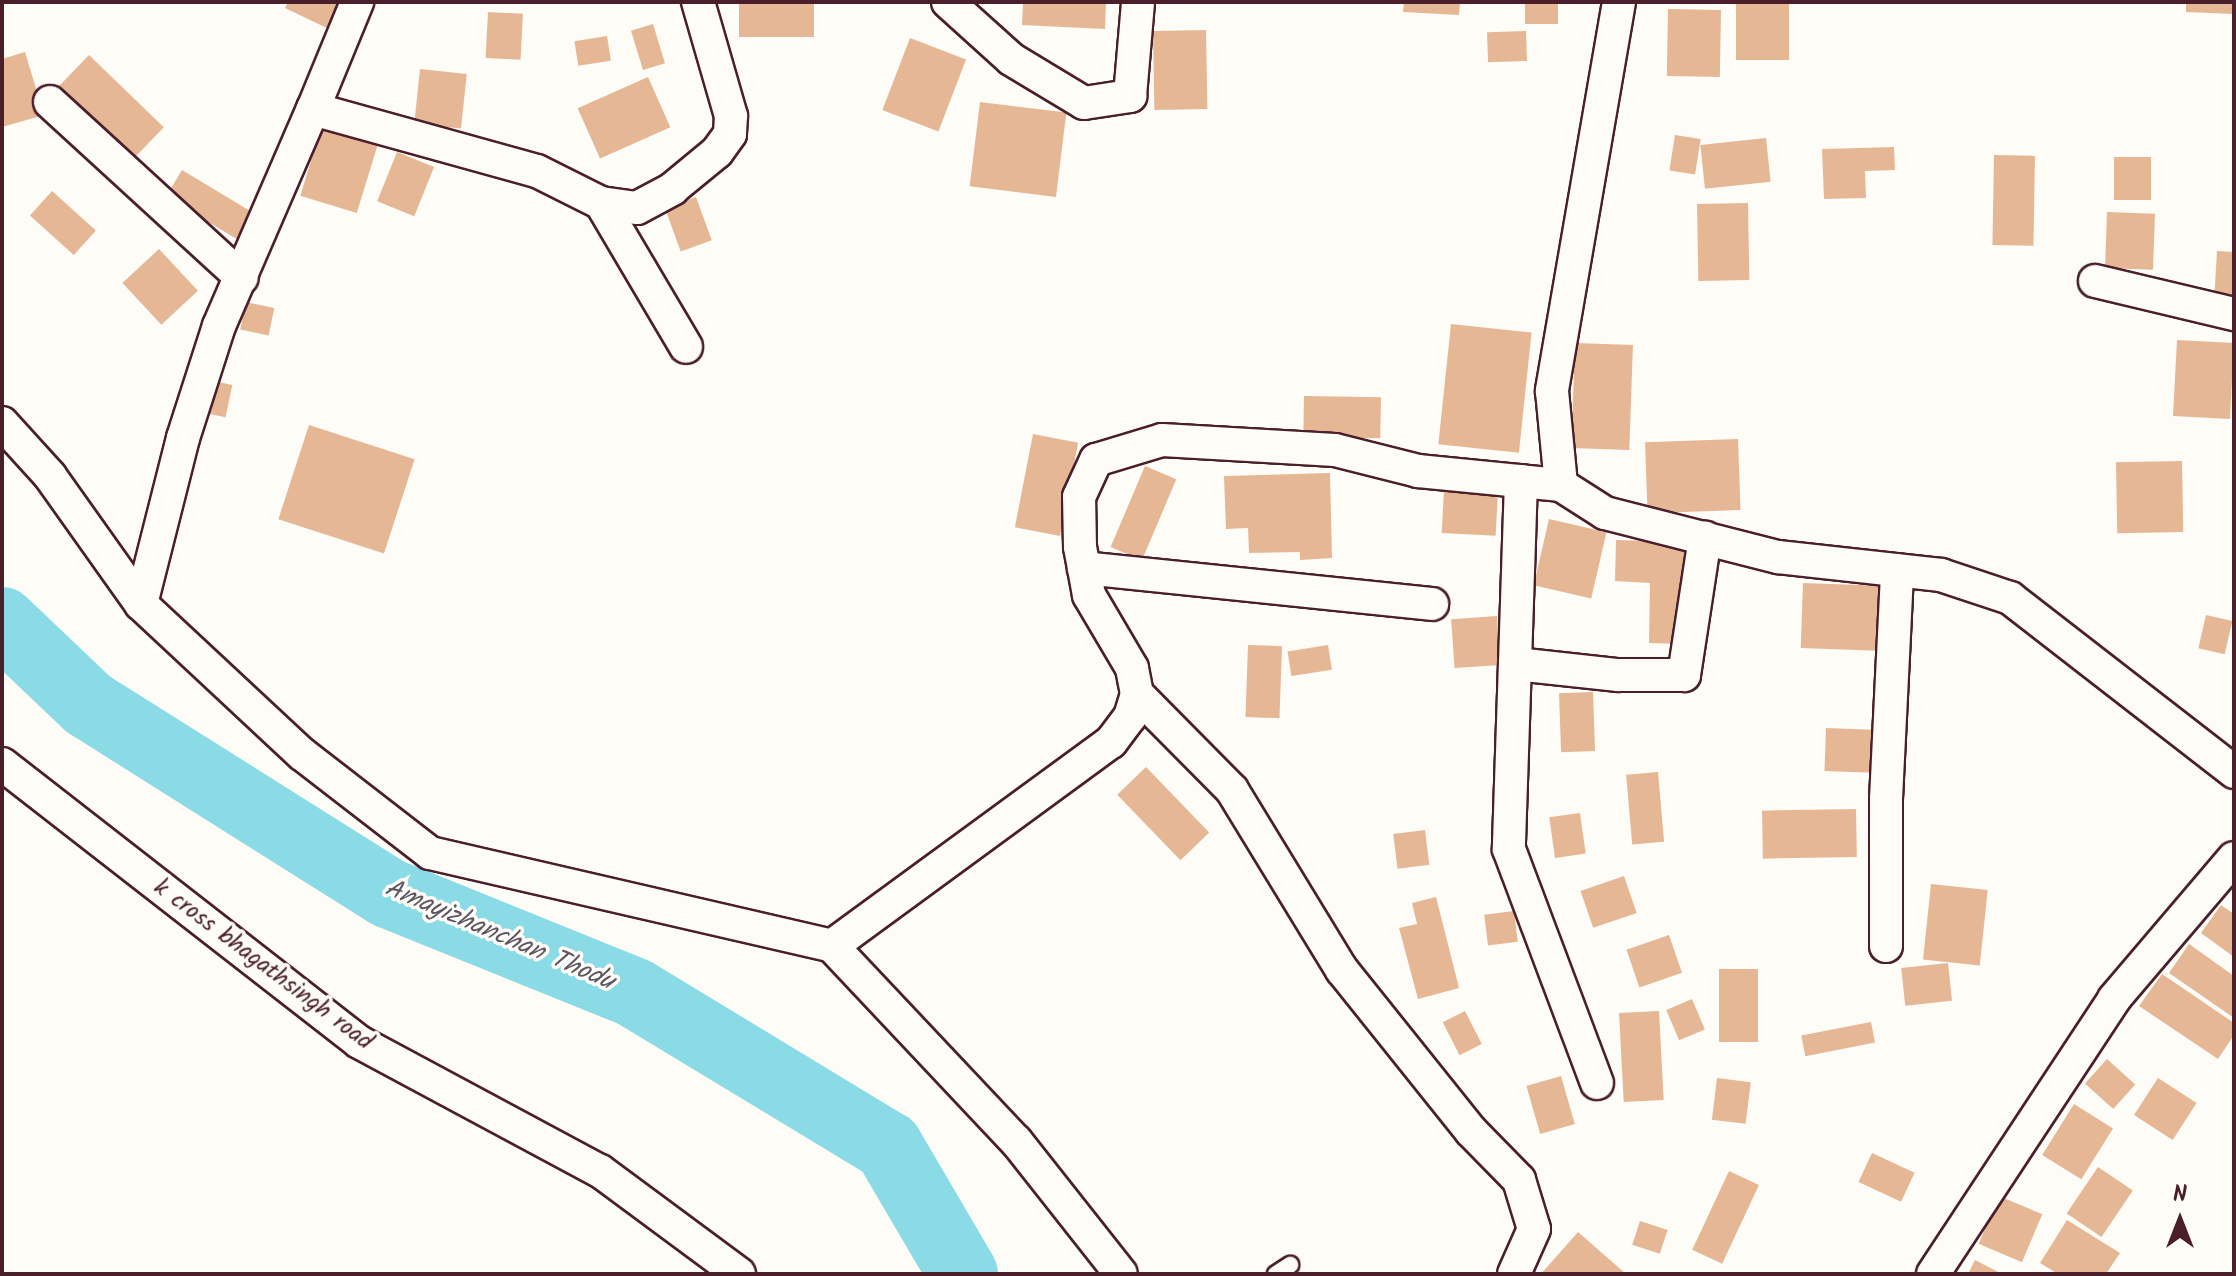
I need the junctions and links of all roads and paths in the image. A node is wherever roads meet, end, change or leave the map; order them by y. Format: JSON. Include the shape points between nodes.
{"nodes":[{"id":1,"x":357,"y":2,"type":"edge"},
{"id":2,"x":698,"y":2,"type":"edge"},
{"id":3,"x":948,"y":2,"type":"edge"},
{"id":4,"x":1138,"y":2,"type":"edge"},
{"id":5,"x":1619,"y":2,"type":"edge"},
{"id":6,"x":50,"y":102,"type":"dead end"},
{"id":7,"x":313,"y":109,"type":"junction"},
{"id":8,"x":601,"y":203,"type":"junction"},
{"id":9,"x":242,"y":278,"type":"junction"},
{"id":10,"x":2095,"y":281,"type":"dead end"},
{"id":11,"x":2234,"y":314,"type":"edge"},
{"id":12,"x":686,"y":347,"type":"dead end"},
{"id":13,"x":2,"y":423,"type":"edge"},
{"id":14,"x":1521,"y":481,"type":"junction"},
{"id":15,"x":1561,"y":485,"type":"junction"},
{"id":16,"x":1705,"y":538,"type":"junction"},
{"id":17,"x":1084,"y":568,"type":"junction"},
{"id":18,"x":1897,"y":570,"type":"junction"},
{"id":19,"x":141,"y":604,"type":"junction"},
{"id":20,"x":1432,"y":604,"type":"dead end"},
{"id":21,"x":1516,"y":664,"type":"junction"},
{"id":22,"x":1137,"y":694,"type":"junction"},
{"id":23,"x":2,"y":764,"type":"edge"},
{"id":24,"x":2234,"y":772,"type":"edge"},
{"id":25,"x":2234,"y":858,"type":"edge"},
{"id":26,"x":832,"y":946,"type":"junction"},
{"id":27,"x":1886,"y":946,"type":"dead end"},
{"id":28,"x":1597,"y":1083,"type":"dead end"},
{"id":29,"x":739,"y":1274,"type":"edge"},
{"id":30,"x":1121,"y":1274,"type":"edge"},
{"id":31,"x":1514,"y":1274,"type":"edge"},
{"id":32,"x":1933,"y":1274,"type":"edge"}],
"edges":[{"from":1,"to":7,"type":"street"},
{"from":2,"to":8,"type":"street","via":[[731,116],[730,134],[672,189],[637,208]]},
{"from":3,"to":4,"type":"street","via":[[1011,59],[1084,103],[1130,96]]},
{"from":5,"to":15,"type":"street","via":[[1552,391]]},
{"from":6,"to":9,"type":"street"},
{"from":7,"to":8,"type":"street","via":[[537,171]]},
{"from":7,"to":9,"type":"street"},
{"from":8,"to":12,"type":"street"},
{"from":9,"to":19,"type":"street","via":[[219,326],[183,438]]},
{"from":10,"to":11,"type":"street"},
{"from":13,"to":19,"type":"street","via":[[50,476]]},
{"from":14,"to":15,"type":"street"},
{"from":14,"to":17,"type":"street","via":[[1418,471],[1335,450],[1162,440],[1096,460],[1079,497]]},
{"from":14,"to":21,"type":"street"},
{"from":15,"to":16,"type":"street","via":[[1605,513]]},
{"from":16,"to":18,"type":"street","via":[[1778,557]]},
{"from":16,"to":21,"type":"street","via":[[1684,675],[1618,675]]},
{"from":17,"to":20,"type":"street"},
{"from":17,"to":22,"type":"street","via":[[1089,595],[1132,668]]},
{"from":18,"to":24,"type":"street","via":[[1941,575],[2010,598]]},
{"from":18,"to":27,"type":"street","via":[[1886,799]]},
{"from":19,"to":26,"type":"street","via":[[302,754],[430,853]]},
{"from":21,"to":28,"type":"street","via":[[1509,849]]},
{"from":22,"to":26,"type":"street","via":[[1130,717],[1111,742]]},
{"from":22,"to":31,"type":"street","via":[[1232,790],[1342,970],[1471,1131],[1519,1180],[1534,1229]]},
{"from":23,"to":29,"type":"street","name":"k cross bhagathsingh road","via":[[359,1042],[600,1171]]},
{"from":25,"to":32,"type":"street","via":[[2114,999]]},
{"from":26,"to":30,"type":"street","via":[[1016,1141]]}]}
